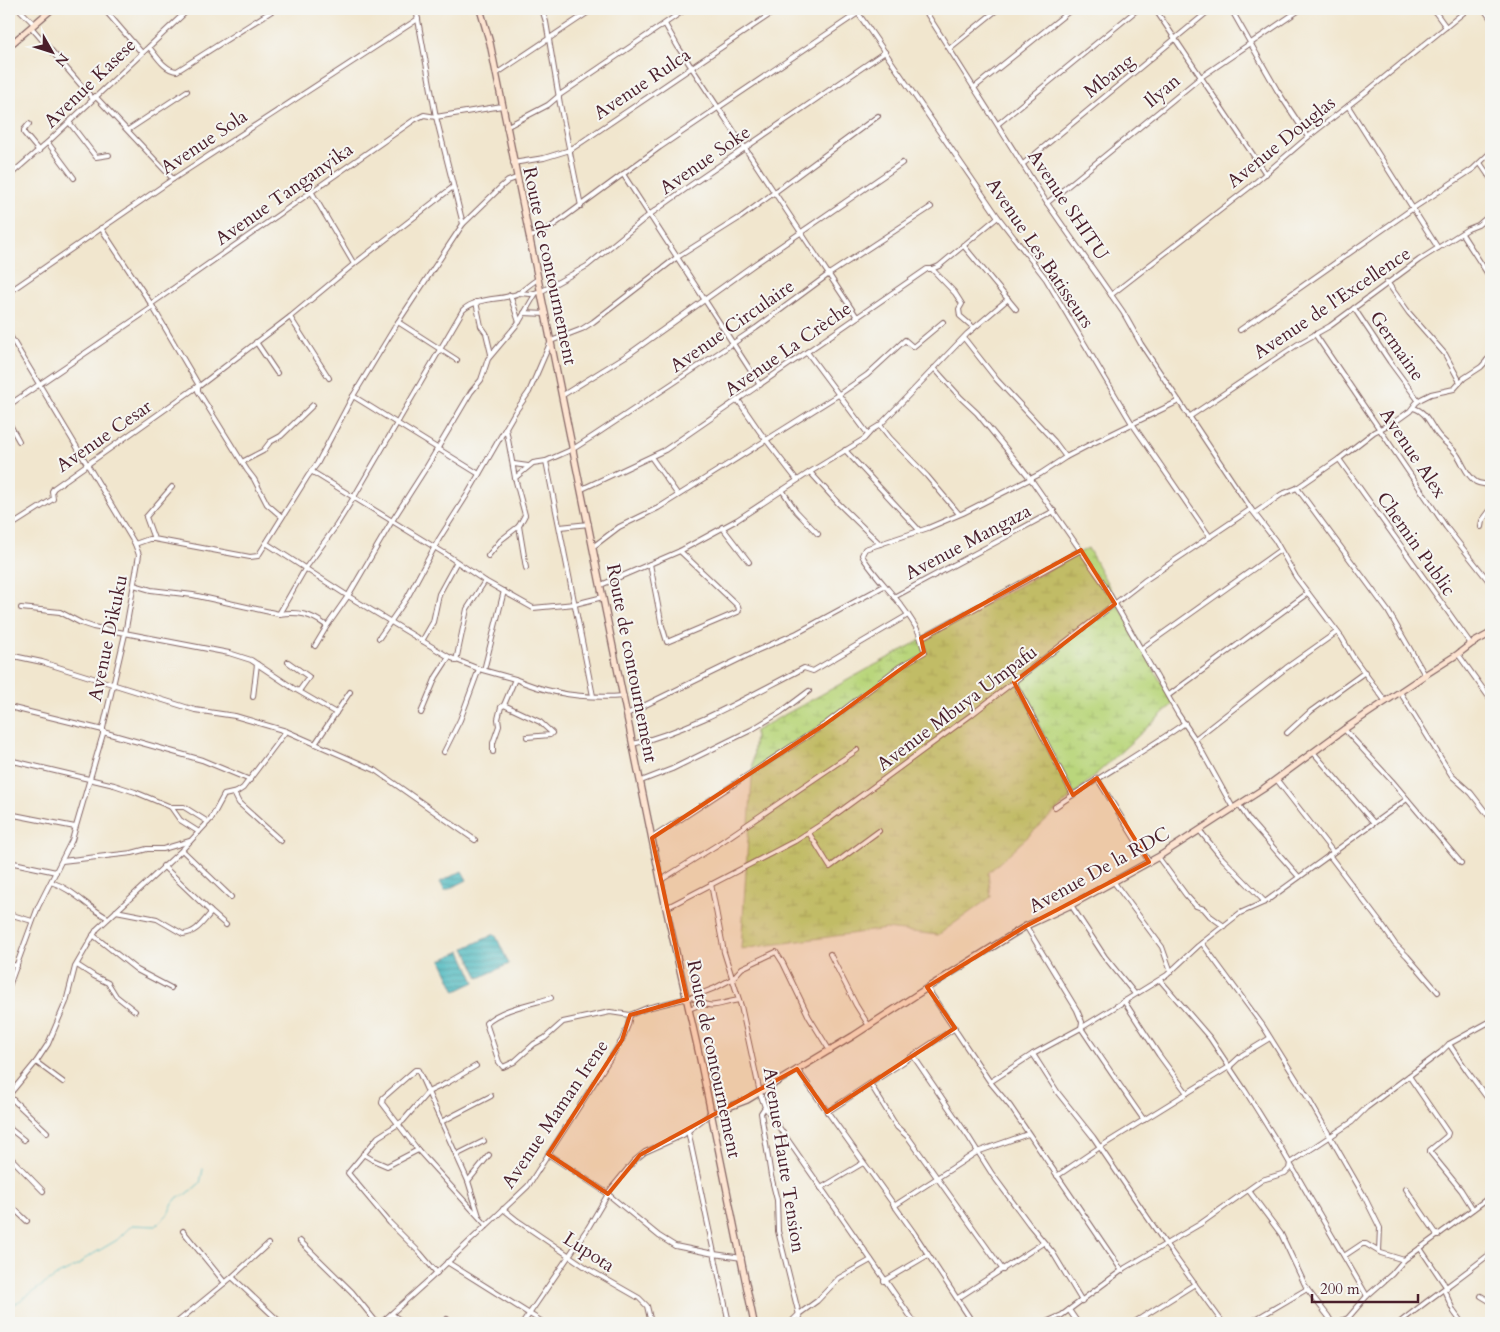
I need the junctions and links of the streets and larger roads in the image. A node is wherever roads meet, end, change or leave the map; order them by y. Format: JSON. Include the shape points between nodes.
{"nodes":[{"id":1,"x":19,"y":9,"type":"edge"},
{"id":2,"x":52,"y":9,"type":"edge"},
{"id":3,"x":104,"y":9,"type":"edge"},
{"id":4,"x":189,"y":9,"type":"edge"},
{"id":5,"x":275,"y":9,"type":"edge"},
{"id":6,"x":416,"y":9,"type":"edge"},
{"id":7,"x":480,"y":9,"type":"edge"},
{"id":8,"x":542,"y":9,"type":"edge"},
{"id":9,"x":592,"y":9,"type":"edge"},
{"id":10,"x":686,"y":9,"type":"edge"},
{"id":11,"x":778,"y":9,"type":"edge"},
{"id":12,"x":925,"y":9,"type":"edge"},
{"id":13,"x":998,"y":9,"type":"edge"},
{"id":14,"x":1072,"y":9,"type":"edge"},
{"id":15,"x":1138,"y":9,"type":"edge"},
{"id":16,"x":1155,"y":9,"type":"edge"},
{"id":17,"x":1211,"y":9,"type":"edge"},
{"id":18,"x":1231,"y":9,"type":"edge"},
{"id":19,"x":1301,"y":9,"type":"edge"},
{"id":20,"x":1434,"y":9,"type":"edge"},
{"id":21,"x":1468,"y":9,"type":"edge"},
{"id":22,"x":1484,"y":9,"type":"edge"},
{"id":23,"x":418,"y":19,"type":"junction"},
{"id":24,"x":1491,"y":19,"type":"edge"},
{"id":25,"x":665,"y":24,"type":"junction"},
{"id":26,"x":32,"y":26,"type":"junction"},
{"id":27,"x":1446,"y":27,"type":"junction"},
{"id":28,"x":549,"y":39,"type":"junction"},
{"id":29,"x":1176,"y":39,"type":"junction"},
{"id":30,"x":1250,"y":43,"type":"junction"},
{"id":31,"x":9,"y":46,"type":"edge"},
{"id":32,"x":148,"y":46,"type":"junction"},
{"id":33,"x":950,"y":48,"type":"junction"},
{"id":34,"x":885,"y":52,"type":"junction"},
{"id":35,"x":142,"y":53,"type":"junction"},
{"id":36,"x":692,"y":67,"type":"junction"},
{"id":37,"x":496,"y":74,"type":"junction"},
{"id":38,"x":1201,"y":77,"type":"junction"},
{"id":39,"x":975,"y":87,"type":"junction"},
{"id":40,"x":187,"y":91,"type":"dead end"},
{"id":41,"x":559,"y":96,"type":"junction"},
{"id":42,"x":94,"y":98,"type":"junction"},
{"id":43,"x":502,"y":106,"type":"junction"},
{"id":44,"x":1348,"y":106,"type":"junction"},
{"id":45,"x":719,"y":107,"type":"junction"},
{"id":46,"x":878,"y":116,"type":"dead end"},
{"id":47,"x":436,"y":117,"type":"junction"},
{"id":48,"x":69,"y":122,"type":"junction"},
{"id":49,"x":29,"y":124,"type":"dead end"},
{"id":50,"x":998,"y":124,"type":"junction"},
{"id":51,"x":506,"y":127,"type":"junction"},
{"id":52,"x":128,"y":130,"type":"junction"},
{"id":53,"x":1308,"y":136,"type":"junction"},
{"id":54,"x":48,"y":142,"type":"junction"},
{"id":55,"x":745,"y":148,"type":"junction"},
{"id":56,"x":570,"y":150,"type":"junction"},
{"id":57,"x":39,"y":151,"type":"junction"},
{"id":58,"x":1491,"y":152,"type":"edge"},
{"id":59,"x":109,"y":154,"type":"dead end"},
{"id":60,"x":514,"y":163,"type":"junction"},
{"id":61,"x":902,"y":163,"type":"dead end"},
{"id":62,"x":1480,"y":163,"type":"junction"},
{"id":63,"x":1023,"y":164,"type":"junction"},
{"id":64,"x":623,"y":174,"type":"junction"},
{"id":65,"x":1266,"y":174,"type":"junction"},
{"id":66,"x":9,"y":176,"type":"edge"},
{"id":67,"x":74,"y":178,"type":"dead end"},
{"id":68,"x":516,"y":178,"type":"junction"},
{"id":69,"x":173,"y":179,"type":"junction"},
{"id":70,"x":1491,"y":179,"type":"edge"},
{"id":71,"x":453,"y":187,"type":"junction"},
{"id":72,"x":311,"y":191,"type":"junction"},
{"id":73,"x":774,"y":192,"type":"junction"},
{"id":74,"x":1047,"y":203,"type":"junction"},
{"id":75,"x":581,"y":206,"type":"junction"},
{"id":76,"x":930,"y":207,"type":"dead end"},
{"id":77,"x":1412,"y":209,"type":"junction"},
{"id":78,"x":1491,"y":214,"type":"edge"},
{"id":79,"x":649,"y":215,"type":"junction"},
{"id":80,"x":998,"y":216,"type":"junction"},
{"id":81,"x":463,"y":224,"type":"junction"},
{"id":82,"x":101,"y":228,"type":"junction"},
{"id":83,"x":802,"y":233,"type":"junction"},
{"id":84,"x":1462,"y":234,"type":"junction"},
{"id":85,"x":529,"y":238,"type":"junction"},
{"id":86,"x":964,"y":244,"type":"junction"},
{"id":87,"x":1438,"y":248,"type":"junction"},
{"id":88,"x":676,"y":258,"type":"junction"},
{"id":89,"x":354,"y":264,"type":"junction"},
{"id":90,"x":932,"y":269,"type":"junction"},
{"id":91,"x":829,"y":274,"type":"junction"},
{"id":92,"x":538,"y":279,"type":"junction"},
{"id":93,"x":1491,"y":279,"type":"edge"},
{"id":94,"x":1387,"y":282,"type":"junction"},
{"id":95,"x":9,"y":292,"type":"edge"},
{"id":96,"x":539,"y":292,"type":"junction"},
{"id":97,"x":518,"y":293,"type":"junction"},
{"id":98,"x":510,"y":295,"type":"junction"},
{"id":99,"x":1111,"y":295,"type":"junction"},
{"id":100,"x":1008,"y":299,"type":"junction"},
{"id":101,"x":704,"y":300,"type":"junction"},
{"id":102,"x":476,"y":302,"type":"junction"},
{"id":103,"x":152,"y":306,"type":"junction"},
{"id":104,"x":1354,"y":308,"type":"junction"},
{"id":105,"x":1016,"y":309,"type":"dead end"},
{"id":106,"x":524,"y":314,"type":"junction"},
{"id":107,"x":546,"y":314,"type":"junction"},
{"id":108,"x":290,"y":317,"type":"junction"},
{"id":109,"x":857,"y":317,"type":"junction"},
{"id":110,"x":398,"y":322,"type":"junction"},
{"id":111,"x":519,"y":322,"type":"junction"},
{"id":112,"x":943,"y":322,"type":"dead end"},
{"id":113,"x":974,"y":328,"type":"junction"},
{"id":114,"x":1240,"y":330,"type":"dead end"},
{"id":115,"x":9,"y":334,"type":"edge"},
{"id":116,"x":1315,"y":334,"type":"junction"},
{"id":117,"x":964,"y":338,"type":"junction"},
{"id":118,"x":552,"y":341,"type":"junction"},
{"id":119,"x":256,"y":342,"type":"junction"},
{"id":120,"x":732,"y":343,"type":"junction"},
{"id":121,"x":440,"y":349,"type":"junction"},
{"id":122,"x":808,"y":352,"type":"junction"},
{"id":123,"x":491,"y":354,"type":"junction"},
{"id":124,"x":1491,"y":356,"type":"edge"},
{"id":125,"x":457,"y":360,"type":"dead end"},
{"id":126,"x":1487,"y":360,"type":"junction"},
{"id":127,"x":1491,"y":366,"type":"edge"},
{"id":128,"x":934,"y":368,"type":"junction"},
{"id":129,"x":277,"y":373,"type":"dead end"},
{"id":130,"x":329,"y":378,"type":"dead end"},
{"id":131,"x":1460,"y":382,"type":"junction"},
{"id":132,"x":40,"y":383,"type":"junction"},
{"id":133,"x":760,"y":385,"type":"junction"},
{"id":134,"x":198,"y":387,"type":"junction"},
{"id":135,"x":840,"y":394,"type":"junction"},
{"id":136,"x":562,"y":395,"type":"junction"},
{"id":137,"x":353,"y":396,"type":"junction"},
{"id":138,"x":738,"y":400,"type":"junction"},
{"id":139,"x":1418,"y":400,"type":"junction"},
{"id":140,"x":1179,"y":401,"type":"junction"},
{"id":141,"x":313,"y":404,"type":"dead end"},
{"id":142,"x":9,"y":405,"type":"edge"},
{"id":143,"x":1413,"y":408,"type":"junction"},
{"id":144,"x":1189,"y":417,"type":"junction"},
{"id":145,"x":9,"y":423,"type":"edge"},
{"id":146,"x":396,"y":423,"type":"junction"},
{"id":147,"x":1132,"y":424,"type":"junction"},
{"id":148,"x":880,"y":425,"type":"junction"},
{"id":149,"x":506,"y":428,"type":"junction"},
{"id":150,"x":1380,"y":430,"type":"junction"},
{"id":151,"x":868,"y":434,"type":"junction"},
{"id":152,"x":766,"y":440,"type":"junction"},
{"id":153,"x":20,"y":441,"type":"dead end"},
{"id":154,"x":437,"y":448,"type":"junction"},
{"id":155,"x":573,"y":449,"type":"junction"},
{"id":156,"x":846,"y":450,"type":"junction"},
{"id":157,"x":651,"y":457,"type":"junction"},
{"id":158,"x":1066,"y":457,"type":"junction"},
{"id":159,"x":1339,"y":459,"type":"junction"},
{"id":160,"x":546,"y":461,"type":"junction"},
{"id":161,"x":242,"y":462,"type":"junction"},
{"id":162,"x":514,"y":464,"type":"junction"},
{"id":163,"x":87,"y":465,"type":"junction"},
{"id":164,"x":528,"y":466,"type":"junction"},
{"id":165,"x":311,"y":471,"type":"junction"},
{"id":166,"x":810,"y":472,"type":"junction"},
{"id":167,"x":479,"y":474,"type":"junction"},
{"id":168,"x":515,"y":478,"type":"junction"},
{"id":169,"x":1030,"y":478,"type":"junction"},
{"id":170,"x":797,"y":480,"type":"junction"},
{"id":171,"x":172,"y":486,"type":"dead end"},
{"id":172,"x":1491,"y":486,"type":"edge"},
{"id":173,"x":1297,"y":488,"type":"junction"},
{"id":174,"x":582,"y":489,"type":"junction"},
{"id":175,"x":782,"y":490,"type":"junction"},
{"id":176,"x":678,"y":495,"type":"junction"},
{"id":177,"x":354,"y":497,"type":"junction"},
{"id":178,"x":1251,"y":509,"type":"junction"},
{"id":179,"x":1491,"y":509,"type":"edge"},
{"id":180,"x":1054,"y":511,"type":"junction"},
{"id":181,"x":1255,"y":513,"type":"junction"},
{"id":182,"x":959,"y":514,"type":"junction"},
{"id":183,"x":282,"y":517,"type":"junction"},
{"id":184,"x":392,"y":521,"type":"junction"},
{"id":185,"x":589,"y":524,"type":"junction"},
{"id":186,"x":519,"y":526,"type":"junction"},
{"id":187,"x":9,"y":527,"type":"edge"},
{"id":188,"x":560,"y":527,"type":"junction"},
{"id":189,"x":722,"y":527,"type":"junction"},
{"id":190,"x":1481,"y":527,"type":"dead end"},
{"id":191,"x":919,"y":530,"type":"junction"},
{"id":192,"x":818,"y":534,"type":"dead end"},
{"id":193,"x":1210,"y":537,"type":"junction"},
{"id":194,"x":154,"y":539,"type":"junction"},
{"id":195,"x":266,"y":543,"type":"junction"},
{"id":196,"x":135,"y":544,"type":"junction"},
{"id":197,"x":880,"y":544,"type":"junction"},
{"id":198,"x":594,"y":546,"type":"junction"},
{"id":199,"x":434,"y":548,"type":"junction"},
{"id":200,"x":1081,"y":550,"type":"junction"},
{"id":201,"x":1280,"y":550,"type":"junction"},
{"id":202,"x":680,"y":551,"type":"junction"},
{"id":203,"x":488,"y":556,"type":"dead end"},
{"id":204,"x":749,"y":562,"type":"dead end"},
{"id":205,"x":456,"y":563,"type":"junction"},
{"id":206,"x":650,"y":564,"type":"junction"},
{"id":207,"x":526,"y":568,"type":"dead end"},
{"id":208,"x":305,"y":569,"type":"junction"},
{"id":209,"x":485,"y":581,"type":"junction"},
{"id":210,"x":1491,"y":584,"type":"edge"},
{"id":211,"x":134,"y":585,"type":"junction"},
{"id":212,"x":601,"y":585,"type":"junction"},
{"id":213,"x":884,"y":586,"type":"junction"},
{"id":214,"x":504,"y":591,"type":"junction"},
{"id":215,"x":1308,"y":593,"type":"junction"},
{"id":216,"x":348,"y":596,"type":"junction"},
{"id":217,"x":603,"y":597,"type":"junction"},
{"id":218,"x":894,"y":597,"type":"junction"},
{"id":219,"x":575,"y":604,"type":"junction"},
{"id":220,"x":1115,"y":604,"type":"junction"},
{"id":221,"x":21,"y":608,"type":"dead end"},
{"id":222,"x":279,"y":614,"type":"junction"},
{"id":223,"x":908,"y":615,"type":"junction"},
{"id":224,"x":390,"y":622,"type":"junction"},
{"id":225,"x":327,"y":626,"type":"junction"},
{"id":226,"x":1336,"y":632,"type":"junction"},
{"id":227,"x":1491,"y":633,"type":"edge"},
{"id":228,"x":125,"y":634,"type":"junction"},
{"id":229,"x":379,"y":638,"type":"dead end"},
{"id":230,"x":921,"y":638,"type":"junction"},
{"id":231,"x":422,"y":641,"type":"junction"},
{"id":232,"x":1471,"y":644,"type":"junction"},
{"id":233,"x":315,"y":646,"type":"dead end"},
{"id":234,"x":1141,"y":649,"type":"junction"},
{"id":235,"x":1458,"y":654,"type":"junction"},
{"id":236,"x":9,"y":655,"type":"edge"},
{"id":237,"x":449,"y":657,"type":"junction"},
{"id":238,"x":456,"y":661,"type":"junction"},
{"id":239,"x":288,"y":662,"type":"dead end"},
{"id":240,"x":257,"y":664,"type":"junction"},
{"id":241,"x":479,"y":669,"type":"junction"},
{"id":242,"x":484,"y":670,"type":"junction"},
{"id":243,"x":1365,"y":672,"type":"junction"},
{"id":244,"x":1425,"y":675,"type":"junction"},
{"id":245,"x":515,"y":680,"type":"junction"},
{"id":246,"x":1014,"y":682,"type":"junction"},
{"id":247,"x":113,"y":683,"type":"junction"},
{"id":248,"x":299,"y":691,"type":"junction"},
{"id":249,"x":809,"y":691,"type":"dead end"},
{"id":250,"x":350,"y":692,"type":"dead end"},
{"id":251,"x":1400,"y":692,"type":"junction"},
{"id":252,"x":1168,"y":695,"type":"junction"},
{"id":253,"x":593,"y":696,"type":"junction"},
{"id":254,"x":624,"y":696,"type":"junction"},
{"id":255,"x":253,"y":697,"type":"dead end"},
{"id":256,"x":1491,"y":700,"type":"edge"},
{"id":257,"x":1386,"y":702,"type":"junction"},
{"id":258,"x":504,"y":705,"type":"junction"},
{"id":259,"x":9,"y":707,"type":"edge"},
{"id":260,"x":336,"y":713,"type":"junction"},
{"id":261,"x":421,"y":713,"type":"dead end"},
{"id":262,"x":627,"y":714,"type":"junction"},
{"id":263,"x":1185,"y":723,"type":"junction"},
{"id":264,"x":1344,"y":730,"type":"junction"},
{"id":265,"x":103,"y":731,"type":"junction"},
{"id":266,"x":286,"y":732,"type":"junction"},
{"id":267,"x":1287,"y":733,"type":"dead end"},
{"id":268,"x":527,"y":737,"type":"dead end"},
{"id":269,"x":1195,"y":739,"type":"junction"},
{"id":270,"x":315,"y":744,"type":"junction"},
{"id":271,"x":633,"y":744,"type":"junction"},
{"id":272,"x":857,"y":750,"type":"dead end"},
{"id":273,"x":444,"y":752,"type":"dead end"},
{"id":274,"x":493,"y":752,"type":"dead end"},
{"id":275,"x":1313,"y":752,"type":"junction"},
{"id":276,"x":9,"y":760,"type":"edge"},
{"id":277,"x":1097,"y":778,"type":"junction"},
{"id":278,"x":90,"y":779,"type":"junction"},
{"id":279,"x":250,"y":780,"type":"junction"},
{"id":280,"x":1277,"y":780,"type":"junction"},
{"id":281,"x":641,"y":781,"type":"junction"},
{"id":282,"x":234,"y":793,"type":"junction"},
{"id":283,"x":1072,"y":795,"type":"junction"},
{"id":284,"x":1407,"y":799,"type":"junction"},
{"id":285,"x":1236,"y":806,"type":"junction"},
{"id":286,"x":170,"y":807,"type":"junction"},
{"id":287,"x":1055,"y":807,"type":"dead end"},
{"id":288,"x":9,"y":814,"type":"edge"},
{"id":289,"x":1491,"y":819,"type":"edge"},
{"id":290,"x":208,"y":822,"type":"junction"},
{"id":291,"x":1374,"y":823,"type":"junction"},
{"id":292,"x":75,"y":827,"type":"junction"},
{"id":293,"x":879,"y":831,"type":"dead end"},
{"id":294,"x":1200,"y":831,"type":"junction"},
{"id":295,"x":199,"y":832,"type":"junction"},
{"id":296,"x":810,"y":833,"type":"junction"},
{"id":297,"x":652,"y":838,"type":"junction"},
{"id":298,"x":475,"y":840,"type":"dead end"},
{"id":299,"x":190,"y":841,"type":"junction"},
{"id":300,"x":281,"y":841,"type":"dead end"},
{"id":301,"x":182,"y":850,"type":"junction"},
{"id":302,"x":1331,"y":854,"type":"junction"},
{"id":303,"x":1158,"y":857,"type":"junction"},
{"id":304,"x":62,"y":861,"type":"junction"},
{"id":305,"x":9,"y":862,"type":"edge"},
{"id":306,"x":1149,"y":862,"type":"junction"},
{"id":307,"x":1461,"y":863,"type":"dead end"},
{"id":308,"x":164,"y":866,"type":"junction"},
{"id":309,"x":56,"y":872,"type":"junction"},
{"id":310,"x":1300,"y":877,"type":"junction"},
{"id":311,"x":661,"y":880,"type":"junction"},
{"id":312,"x":50,"y":882,"type":"junction"},
{"id":313,"x":1114,"y":882,"type":"junction"},
{"id":314,"x":711,"y":884,"type":"junction"},
{"id":315,"x":230,"y":897,"type":"dead end"},
{"id":316,"x":1266,"y":902,"type":"junction"},
{"id":317,"x":1071,"y":906,"type":"junction"},
{"id":318,"x":666,"y":908,"type":"junction"},
{"id":319,"x":116,"y":911,"type":"junction"},
{"id":320,"x":210,"y":911,"type":"junction"},
{"id":321,"x":9,"y":914,"type":"edge"},
{"id":322,"x":108,"y":918,"type":"junction"},
{"id":323,"x":32,"y":921,"type":"junction"},
{"id":324,"x":226,"y":925,"type":"dead end"},
{"id":325,"x":1026,"y":926,"type":"junction"},
{"id":326,"x":1224,"y":926,"type":"junction"},
{"id":327,"x":94,"y":935,"type":"junction"},
{"id":328,"x":1202,"y":943,"type":"junction"},
{"id":329,"x":830,"y":954,"type":"dead end"},
{"id":330,"x":9,"y":964,"type":"edge"},
{"id":331,"x":77,"y":965,"type":"junction"},
{"id":332,"x":17,"y":966,"type":"junction"},
{"id":333,"x":1171,"y":972,"type":"junction"},
{"id":334,"x":732,"y":979,"type":"junction"},
{"id":335,"x":1160,"y":980,"type":"junction"},
{"id":336,"x":9,"y":986,"type":"edge"},
{"id":337,"x":171,"y":988,"type":"dead end"},
{"id":338,"x":927,"y":988,"type":"junction"},
{"id":339,"x":1438,"y":992,"type":"dead end"},
{"id":340,"x":1135,"y":994,"type":"junction"},
{"id":341,"x":551,"y":998,"type":"dead end"},
{"id":342,"x":689,"y":998,"type":"junction"},
{"id":343,"x":739,"y":1000,"type":"junction"},
{"id":344,"x":1124,"y":1001,"type":"junction"},
{"id":345,"x":702,"y":1004,"type":"junction"},
{"id":346,"x":689,"y":1009,"type":"junction"},
{"id":347,"x":135,"y":1011,"type":"dead end"},
{"id":348,"x":630,"y":1015,"type":"junction"},
{"id":349,"x":1491,"y":1021,"type":"edge"},
{"id":350,"x":869,"y":1026,"type":"junction"},
{"id":351,"x":955,"y":1028,"type":"junction"},
{"id":352,"x":1082,"y":1028,"type":"junction"},
{"id":353,"x":1270,"y":1038,"type":"junction"},
{"id":354,"x":1449,"y":1044,"type":"junction"},
{"id":355,"x":830,"y":1050,"type":"junction"},
{"id":356,"x":1033,"y":1054,"type":"junction"},
{"id":357,"x":914,"y":1057,"type":"junction"},
{"id":358,"x":36,"y":1062,"type":"junction"},
{"id":359,"x":476,"y":1066,"type":"dead end"},
{"id":360,"x":1229,"y":1067,"type":"junction"},
{"id":361,"x":797,"y":1070,"type":"junction"},
{"id":362,"x":1409,"y":1076,"type":"junction"},
{"id":363,"x":63,"y":1082,"type":"dead end"},
{"id":364,"x":990,"y":1082,"type":"junction"},
{"id":365,"x":871,"y":1085,"type":"junction"},
{"id":366,"x":760,"y":1091,"type":"junction"},
{"id":367,"x":428,"y":1092,"type":"junction"},
{"id":368,"x":1187,"y":1093,"type":"junction"},
{"id":369,"x":9,"y":1095,"type":"edge"},
{"id":370,"x":491,"y":1096,"type":"dead end"},
{"id":371,"x":1491,"y":1102,"type":"edge"},
{"id":372,"x":765,"y":1107,"type":"junction"},
{"id":373,"x":827,"y":1112,"type":"junction"},
{"id":374,"x":710,"y":1114,"type":"junction"},
{"id":375,"x":1144,"y":1120,"type":"junction"},
{"id":376,"x":441,"y":1122,"type":"junction"},
{"id":377,"x":398,"y":1125,"type":"junction"},
{"id":378,"x":9,"y":1128,"type":"edge"},
{"id":379,"x":688,"y":1130,"type":"junction"},
{"id":380,"x":47,"y":1132,"type":"dead end"},
{"id":381,"x":1028,"y":1134,"type":"junction"},
{"id":382,"x":1330,"y":1137,"type":"junction"},
{"id":383,"x":24,"y":1140,"type":"dead end"},
{"id":384,"x":484,"y":1141,"type":"dead end"},
{"id":385,"x":1100,"y":1147,"type":"junction"},
{"id":386,"x":418,"y":1150,"type":"junction"},
{"id":387,"x":977,"y":1152,"type":"junction"},
{"id":388,"x":363,"y":1154,"type":"junction"},
{"id":389,"x":548,"y":1154,"type":"junction"},
{"id":390,"x":456,"y":1155,"type":"junction"},
{"id":391,"x":489,"y":1155,"type":"dead end"},
{"id":392,"x":9,"y":1156,"type":"edge"},
{"id":393,"x":863,"y":1163,"type":"junction"},
{"id":394,"x":1290,"y":1163,"type":"junction"},
{"id":395,"x":1057,"y":1176,"type":"junction"},
{"id":396,"x":937,"y":1178,"type":"junction"},
{"id":397,"x":468,"y":1181,"type":"junction"},
{"id":398,"x":821,"y":1188,"type":"junction"},
{"id":399,"x":1406,"y":1189,"type":"dead end"},
{"id":400,"x":43,"y":1191,"type":"dead end"},
{"id":401,"x":1249,"y":1191,"type":"dead end"},
{"id":402,"x":608,"y":1194,"type":"junction"},
{"id":403,"x":1491,"y":1196,"type":"edge"},
{"id":404,"x":9,"y":1204,"type":"edge"},
{"id":405,"x":894,"y":1206,"type":"junction"},
{"id":406,"x":504,"y":1210,"type":"junction"},
{"id":407,"x":1473,"y":1210,"type":"junction"},
{"id":408,"x":479,"y":1216,"type":"junction"},
{"id":409,"x":27,"y":1221,"type":"dead end"},
{"id":410,"x":487,"y":1226,"type":"junction"},
{"id":411,"x":183,"y":1231,"type":"dead end"},
{"id":412,"x":1438,"y":1236,"type":"junction"},
{"id":413,"x":300,"y":1241,"type":"dead end"},
{"id":414,"x":1043,"y":1242,"type":"junction"},
{"id":415,"x":268,"y":1244,"type":"dead end"},
{"id":416,"x":1165,"y":1244,"type":"junction"},
{"id":417,"x":1420,"y":1248,"type":"junction"},
{"id":418,"x":1378,"y":1251,"type":"junction"},
{"id":419,"x":1491,"y":1253,"type":"edge"},
{"id":420,"x":714,"y":1254,"type":"junction"},
{"id":421,"x":928,"y":1255,"type":"junction"},
{"id":422,"x":568,"y":1256,"type":"junction"},
{"id":423,"x":1344,"y":1256,"type":"junction"},
{"id":424,"x":742,"y":1258,"type":"junction"},
{"id":425,"x":871,"y":1260,"type":"junction"},
{"id":426,"x":1404,"y":1260,"type":"junction"},
{"id":427,"x":447,"y":1262,"type":"junction"},
{"id":428,"x":1003,"y":1270,"type":"junction"},
{"id":429,"x":1122,"y":1271,"type":"junction"},
{"id":430,"x":436,"y":1273,"type":"junction"},
{"id":431,"x":232,"y":1277,"type":"junction"},
{"id":432,"x":884,"y":1281,"type":"junction"},
{"id":433,"x":225,"y":1284,"type":"junction"},
{"id":434,"x":1195,"y":1284,"type":"junction"},
{"id":435,"x":1307,"y":1288,"type":"junction"},
{"id":436,"x":1445,"y":1289,"type":"junction"},
{"id":437,"x":1367,"y":1296,"type":"junction"},
{"id":438,"x":1481,"y":1296,"type":"dead end"},
{"id":439,"x":958,"y":1298,"type":"junction"},
{"id":440,"x":1082,"y":1301,"type":"junction"},
{"id":441,"x":1491,"y":1302,"type":"edge"},
{"id":442,"x":1069,"y":1310,"type":"junction"},
{"id":443,"x":391,"y":1314,"type":"junction"},
{"id":444,"x":799,"y":1314,"type":"junction"},
{"id":445,"x":529,"y":1315,"type":"junction"},
{"id":446,"x":651,"y":1321,"type":"edge"},
{"id":447,"x":176,"y":1323,"type":"edge"},
{"id":448,"x":281,"y":1323,"type":"edge"},
{"id":449,"x":377,"y":1323,"type":"edge"},
{"id":450,"x":381,"y":1323,"type":"edge"},
{"id":451,"x":405,"y":1323,"type":"edge"},
{"id":452,"x":523,"y":1323,"type":"edge"},
{"id":453,"x":544,"y":1323,"type":"edge"},
{"id":454,"x":647,"y":1323,"type":"edge"},
{"id":455,"x":729,"y":1323,"type":"edge"},
{"id":456,"x":754,"y":1323,"type":"edge"},
{"id":457,"x":790,"y":1323,"type":"edge"},
{"id":458,"x":801,"y":1323,"type":"edge"},
{"id":459,"x":915,"y":1323,"type":"edge"},
{"id":460,"x":973,"y":1323,"type":"edge"},
{"id":461,"x":1044,"y":1323,"type":"edge"},
{"id":462,"x":1078,"y":1323,"type":"edge"},
{"id":463,"x":1133,"y":1323,"type":"edge"},
{"id":464,"x":1223,"y":1323,"type":"edge"},
{"id":465,"x":1248,"y":1323,"type":"edge"},
{"id":466,"x":1332,"y":1323,"type":"edge"},
{"id":467,"x":1336,"y":1323,"type":"edge"},
{"id":468,"x":1399,"y":1323,"type":"edge"},
{"id":469,"x":1462,"y":1323,"type":"edge"}],
"edges":[{"from":1,"to":26,"type":"street"},
{"from":2,"to":26,"type":"street"},
{"from":3,"to":35,"type":"street"},
{"from":4,"to":32,"type":"street","name":"Avenue Kasese"},
{"from":5,"to":32,"type":"street","via":[[177,72],[168,68]]},
{"from":6,"to":23,"type":"street"},
{"from":7,"to":37,"type":"street","name":"Route de contournement"},
{"from":8,"to":28,"type":"street"},
{"from":9,"to":28,"type":"street"},
{"from":10,"to":25,"type":"street"},
{"from":11,"to":36,"type":"street","name":"Avenue Rulca"},
{"from":12,"to":33,"type":"street","name":"Avenue SHITU"},
{"from":13,"to":33,"type":"street"},
{"from":14,"to":39,"type":"street"},
{"from":15,"to":50,"type":"street"},
{"from":16,"to":29,"type":"street"},
{"from":17,"to":29,"type":"street","name":"Mbang"},
{"from":18,"to":30,"type":"street"},
{"from":19,"to":30,"type":"street","name":"Ilyan"},
{"from":20,"to":27,"type":"street"},
{"from":21,"to":27,"type":"street","name":"Avenue Douglas"},
{"from":22,"to":24,"type":"street"},
{"from":23,"to":47,"type":"street"},
{"from":23,"to":69,"type":"street","name":"Avenue Sola"},
{"from":25,"to":36,"type":"street"},
{"from":25,"to":41,"type":"street"},
{"from":26,"to":31,"type":"street"},
{"from":26,"to":42,"type":"street"},
{"from":27,"to":44,"type":"street","name":"Avenue Douglas"},
{"from":28,"to":37,"type":"street"},
{"from":28,"to":41,"type":"street"},
{"from":29,"to":38,"type":"street"},
{"from":29,"to":63,"type":"street","name":"Mbang"},
{"from":30,"to":38,"type":"street","name":"Ilyan"},
{"from":30,"to":53,"type":"street"},
{"from":32,"to":35,"type":"street","name":"Avenue Kasese"},
{"from":33,"to":39,"type":"street","name":"Avenue SHITU"},
{"from":34,"to":45,"type":"street","name":"Avenue Les Batisseurs","via":[[858,13]]},
{"from":34,"to":55,"type":"street","name":"Avenue Soke"},
{"from":34,"to":80,"type":"street","name":"Avenue Les Batisseurs"},
{"from":35,"to":42,"type":"street","name":"Avenue Kasese"},
{"from":36,"to":45,"type":"street"},
{"from":36,"to":56,"type":"street","name":"Avenue Rulca"},
{"from":37,"to":43,"type":"street","name":"Route de contournement"},
{"from":38,"to":65,"type":"street"},
{"from":38,"to":74,"type":"street","name":"Ilyan"},
{"from":39,"to":50,"type":"street","name":"Avenue SHITU"},
{"from":40,"to":52,"type":"street"},
{"from":41,"to":51,"type":"street"},
{"from":41,"to":56,"type":"street"},
{"from":42,"to":48,"type":"street","name":"Avenue Kasese"},
{"from":42,"to":52,"type":"street"},
{"from":43,"to":47,"type":"street","name":"Avenue Tanganyika"},
{"from":43,"to":51,"type":"street","name":"Route de contournement"},
{"from":44,"to":53,"type":"street","name":"Avenue Douglas"},
{"from":44,"to":77,"type":"street"},
{"from":45,"to":55,"type":"street"},
{"from":45,"to":64,"type":"street"},
{"from":46,"to":73,"type":"street"},
{"from":47,"to":71,"type":"street"},
{"from":47,"to":72,"type":"street","name":"Avenue Tanganyika","via":[[424,115],[414,120]]},
{"from":48,"to":54,"type":"street","name":"Avenue Kasese"},
{"from":48,"to":59,"type":"street","via":[[96,157]]},
{"from":49,"to":57,"type":"street","via":[[24,132]]},
{"from":50,"to":63,"type":"street","name":"Avenue SHITU"},
{"from":51,"to":60,"type":"street","name":"Route de contournement"},
{"from":52,"to":69,"type":"street"},
{"from":53,"to":65,"type":"street","name":"Avenue Douglas"},
{"from":54,"to":57,"type":"street","name":"Avenue Kasese"},
{"from":54,"to":67,"type":"street"},
{"from":55,"to":73,"type":"street"},
{"from":55,"to":79,"type":"street","name":"Avenue Soke"},
{"from":56,"to":60,"type":"street","name":"Avenue Rulca"},
{"from":56,"to":75,"type":"street"},
{"from":57,"to":66,"type":"street","name":"Avenue Kasese"},
{"from":58,"to":62,"type":"street"},
{"from":60,"to":68,"type":"street","name":"Route de contournement"},
{"from":61,"to":83,"type":"street"},
{"from":62,"to":70,"type":"street"},
{"from":62,"to":77,"type":"street"},
{"from":63,"to":74,"type":"street","name":"Avenue SHITU"},
{"from":64,"to":75,"type":"street"},
{"from":64,"to":79,"type":"street"},
{"from":65,"to":99,"type":"street","name":"Avenue Douglas"},
{"from":68,"to":81,"type":"street","via":[[502,186]]},
{"from":68,"to":85,"type":"street","name":"Route de contournement"},
{"from":69,"to":82,"type":"street","name":"Avenue Sola"},
{"from":71,"to":81,"type":"street"},
{"from":71,"to":89,"type":"street","name":"Avenue Cesar"},
{"from":72,"to":89,"type":"street"},
{"from":72,"to":103,"type":"street","name":"Avenue Tanganyika"},
{"from":73,"to":83,"type":"street"},
{"from":73,"to":88,"type":"street"},
{"from":74,"to":99,"type":"street","name":"Avenue SHITU"},
{"from":75,"to":85,"type":"street","via":[[544,232]]},
{"from":76,"to":91,"type":"street","name":"Avenue Circulaire"},
{"from":77,"to":87,"type":"street"},
{"from":77,"to":114,"type":"street"},
{"from":78,"to":84,"type":"street","name":"Avenue de l'Excellence"},
{"from":79,"to":88,"type":"street"},
{"from":79,"to":96,"type":"street","name":"Avenue Soke","via":[[595,260]]},
{"from":80,"to":86,"type":"street","name":"Avenue La Crèche"},
{"from":80,"to":147,"type":"street","name":"Avenue Les Batisseurs","via":[[1046,280]]},
{"from":81,"to":110,"type":"street"},
{"from":82,"to":95,"type":"street","name":"Avenue Sola"},
{"from":82,"to":103,"type":"street"},
{"from":83,"to":91,"type":"street"},
{"from":83,"to":101,"type":"street"},
{"from":84,"to":87,"type":"street","name":"Avenue de l'Excellence"},
{"from":84,"to":93,"type":"street"},
{"from":85,"to":92,"type":"street","name":"Route de contournement"},
{"from":86,"to":90,"type":"street","name":"Avenue La Crèche"},
{"from":86,"to":100,"type":"street"},
{"from":87,"to":94,"type":"street","name":"Avenue de l'Excellence"},
{"from":88,"to":101,"type":"street"},
{"from":88,"to":118,"type":"street","via":[[593,322]]},
{"from":89,"to":108,"type":"street","name":"Avenue Cesar"},
{"from":90,"to":109,"type":"street","name":"Avenue La Crèche","via":[[927,268]]},
{"from":90,"to":113,"type":"street","via":[[955,293],[962,304],[960,316]]},
{"from":91,"to":109,"type":"street"},
{"from":91,"to":120,"type":"street","name":"Avenue Circulaire"},
{"from":92,"to":96,"type":"street","name":"Route de contournement"},
{"from":92,"to":97,"type":"street"},
{"from":94,"to":104,"type":"street","name":"Avenue de l'Excellence"},
{"from":94,"to":131,"type":"street","via":[[1445,354]]},
{"from":96,"to":97,"type":"street"},
{"from":96,"to":106,"type":"street"},
{"from":96,"to":107,"type":"street","name":"Route de contournement"},
{"from":97,"to":98,"type":"street"},
{"from":98,"to":102,"type":"street"},
{"from":98,"to":111,"type":"street"},
{"from":99,"to":140,"type":"street","name":"Avenue SHITU"},
{"from":100,"to":105,"type":"street"},
{"from":100,"to":113,"type":"street"},
{"from":101,"to":120,"type":"street"},
{"from":101,"to":136,"type":"street","via":[[634,351]]},
{"from":102,"to":121,"type":"street","via":[[463,310]]},
{"from":102,"to":123,"type":"street"},
{"from":103,"to":132,"type":"street","name":"Avenue Tanganyika"},
{"from":103,"to":134,"type":"street"},
{"from":104,"to":116,"type":"street","name":"Avenue de l'Excellence"},
{"from":104,"to":139,"type":"street","name":"Germaine"},
{"from":106,"to":107,"type":"street"},
{"from":106,"to":111,"type":"street"},
{"from":107,"to":118,"type":"street","name":"Route de contournement"},
{"from":108,"to":119,"type":"street","name":"Avenue Cesar"},
{"from":108,"to":130,"type":"street"},
{"from":109,"to":122,"type":"street","name":"Avenue La Crèche"},
{"from":110,"to":121,"type":"street"},
{"from":110,"to":137,"type":"street"},
{"from":111,"to":123,"type":"street"},
{"from":112,"to":135,"type":"street","via":[[912,347],[905,340],[867,375]]},
{"from":113,"to":117,"type":"street"},
{"from":115,"to":132,"type":"street","name":"Avenue Dikuku"},
{"from":116,"to":144,"type":"street","name":"Avenue de l'Excellence"},
{"from":116,"to":150,"type":"street","name":"Avenue Alex"},
{"from":117,"to":128,"type":"street"},
{"from":117,"to":158,"type":"street"},
{"from":118,"to":136,"type":"street","name":"Route de contournement"},
{"from":118,"to":149,"type":"street","via":[[537,377]]},
{"from":119,"to":129,"type":"street"},
{"from":119,"to":134,"type":"street","name":"Avenue Cesar"},
{"from":120,"to":133,"type":"street"},
{"from":120,"to":155,"type":"street","name":"Avenue Circulaire"},
{"from":121,"to":125,"type":"street"},
{"from":121,"to":146,"type":"street"},
{"from":122,"to":133,"type":"street","name":"Avenue La Crèche"},
{"from":122,"to":135,"type":"street"},
{"from":123,"to":154,"type":"street","via":[[481,380]]},
{"from":124,"to":126,"type":"street"},
{"from":126,"to":127,"type":"street"},
{"from":126,"to":131,"type":"street"},
{"from":128,"to":148,"type":"street"},
{"from":128,"to":169,"type":"street"},
{"from":131,"to":139,"type":"street","via":[[1451,390]]},
{"from":132,"to":142,"type":"street","name":"Avenue Tanganyika"},
{"from":132,"to":163,"type":"street","name":"Avenue Dikuku"},
{"from":133,"to":138,"type":"street","name":"Avenue La Crèche"},
{"from":134,"to":161,"type":"street"},
{"from":134,"to":163,"type":"street","name":"Avenue Cesar"},
{"from":135,"to":151,"type":"street"},
{"from":135,"to":152,"type":"street"},
{"from":136,"to":155,"type":"street","name":"Route de contournement"},
{"from":137,"to":146,"type":"street"},
{"from":137,"to":165,"type":"street"},
{"from":138,"to":152,"type":"street"},
{"from":138,"to":157,"type":"street","name":"Avenue La Crèche"},
{"from":139,"to":143,"type":"street"},
{"from":140,"to":144,"type":"street","name":"Avenue SHITU"},
{"from":140,"to":147,"type":"street"},
{"from":141,"to":161,"type":"street","via":[[281,436]]},
{"from":143,"to":150,"type":"street"},
{"from":143,"to":172,"type":"street","via":[[1428,419],[1466,472],[1479,483]]},
{"from":144,"to":178,"type":"street","name":"Avenue SHITU"},
{"from":145,"to":153,"type":"street"},
{"from":146,"to":154,"type":"street"},
{"from":146,"to":177,"type":"street"},
{"from":147,"to":158,"type":"street"},
{"from":147,"to":193,"type":"street","name":"Avenue Les Batisseurs"},
{"from":148,"to":151,"type":"street"},
{"from":148,"to":182,"type":"street"},
{"from":149,"to":162,"type":"street"},
{"from":149,"to":167,"type":"street"},
{"from":150,"to":159,"type":"street"},
{"from":150,"to":210,"type":"street","name":"Avenue Alex","via":[[1446,528]]},
{"from":151,"to":156,"type":"street"},
{"from":152,"to":170,"type":"street"},
{"from":152,"to":176,"type":"street"},
{"from":154,"to":167,"type":"street"},
{"from":154,"to":184,"type":"street"},
{"from":155,"to":160,"type":"street","name":"Avenue Circulaire"},
{"from":155,"to":174,"type":"street","name":"Route de contournement"},
{"from":156,"to":166,"type":"street"},
{"from":156,"to":191,"type":"street"},
{"from":157,"to":174,"type":"street","name":"Avenue La Crèche"},
{"from":157,"to":176,"type":"street"},
{"from":158,"to":169,"type":"street"},
{"from":159,"to":173,"type":"street"},
{"from":159,"to":232,"type":"street","name":"Chemin Public"},
{"from":160,"to":164,"type":"street","name":"Avenue Circulaire"},
{"from":160,"to":188,"type":"street"},
{"from":161,"to":183,"type":"street","via":[[267,504]]},
{"from":162,"to":164,"type":"street"},
{"from":162,"to":168,"type":"street"},
{"from":163,"to":187,"type":"street","name":"Avenue Cesar","via":[[54,488],[53,499]]},
{"from":163,"to":196,"type":"street","name":"Avenue Dikuku"},
{"from":164,"to":168,"type":"street"},
{"from":165,"to":177,"type":"street"},
{"from":165,"to":183,"type":"street"},
{"from":166,"to":170,"type":"street"},
{"from":166,"to":197,"type":"street"},
{"from":167,"to":199,"type":"street"},
{"from":168,"to":186,"type":"street","via":[[525,515]]},
{"from":169,"to":180,"type":"street"},
{"from":169,"to":182,"type":"street"},
{"from":170,"to":175,"type":"street"},
{"from":171,"to":194,"type":"street","via":[[146,517]]},
{"from":173,"to":181,"type":"street","via":[[1282,494]]},
{"from":173,"to":244,"type":"street","via":[[1388,611]]},
{"from":174,"to":185,"type":"street","name":"Route de contournement"},
{"from":175,"to":189,"type":"street"},
{"from":175,"to":192,"type":"street"},
{"from":176,"to":198,"type":"street","via":[[618,527]]},
{"from":177,"to":184,"type":"street"},
{"from":177,"to":208,"type":"street"},
{"from":178,"to":181,"type":"street","name":"Avenue SHITU"},
{"from":178,"to":193,"type":"street","name":"Avenue Mbuya Umpafu"},
{"from":179,"to":190,"type":"street"},
{"from":180,"to":200,"type":"street"},
{"from":180,"to":218,"type":"street","name":"Avenue Mangaza"},
{"from":181,"to":201,"type":"street","name":"Avenue SHITU"},
{"from":182,"to":191,"type":"street"},
{"from":183,"to":195,"type":"street"},
{"from":184,"to":199,"type":"street"},
{"from":184,"to":216,"type":"street"},
{"from":185,"to":188,"type":"street"},
{"from":185,"to":198,"type":"street","name":"Route de contournement"},
{"from":186,"to":203,"type":"street"},
{"from":186,"to":207,"type":"street"},
{"from":188,"to":219,"type":"street"},
{"from":189,"to":202,"type":"street"},
{"from":189,"to":204,"type":"street"},
{"from":191,"to":197,"type":"street"},
{"from":193,"to":220,"type":"street","name":"Avenue Mbuya Umpafu","via":[[1144,580]]},
{"from":194,"to":195,"type":"street","via":[[250,557],[258,556]]},
{"from":194,"to":196,"type":"street"},
{"from":195,"to":208,"type":"street"},
{"from":196,"to":211,"type":"street","name":"Avenue Dikuku","via":[[139,555]]},
{"from":197,"to":213,"type":"street","via":[[866,549],[862,555]]},
{"from":198,"to":212,"type":"street","name":"Route de contournement"},
{"from":199,"to":205,"type":"street"},
{"from":199,"to":224,"type":"street"},
{"from":200,"to":220,"type":"street"},
{"from":200,"to":230,"type":"street"},
{"from":201,"to":215,"type":"street","name":"Avenue SHITU"},
{"from":201,"to":234,"type":"street"},
{"from":202,"to":206,"type":"street"},
{"from":202,"to":206,"type":"street","via":[[738,606],[738,612],[667,642]]},
{"from":205,"to":209,"type":"street"},
{"from":205,"to":231,"type":"street","via":[[439,594],[433,622]]},
{"from":206,"to":212,"type":"street"},
{"from":208,"to":216,"type":"street"},
{"from":208,"to":222,"type":"street"},
{"from":209,"to":214,"type":"street"},
{"from":209,"to":238,"type":"street","via":[[467,609]]},
{"from":211,"to":222,"type":"street"},
{"from":211,"to":228,"type":"street","name":"Avenue Dikuku"},
{"from":212,"to":217,"type":"street","name":"Route de contournement"},
{"from":213,"to":218,"type":"street"},
{"from":213,"to":262,"type":"street","via":[[797,633]]},
{"from":214,"to":219,"type":"street","via":[[536,609]]},
{"from":214,"to":242,"type":"street"},
{"from":215,"to":226,"type":"street","name":"Avenue SHITU"},
{"from":215,"to":252,"type":"street"},
{"from":216,"to":224,"type":"street"},
{"from":216,"to":225,"type":"street"},
{"from":217,"to":219,"type":"street"},
{"from":217,"to":254,"type":"street","name":"Route de contournement"},
{"from":218,"to":223,"type":"street"},
{"from":219,"to":253,"type":"street"},
{"from":220,"to":234,"type":"street"},
{"from":220,"to":246,"type":"street","name":"Avenue Mbuya Umpafu"},
{"from":221,"to":228,"type":"street","via":[[60,612],[87,626]]},
{"from":222,"to":225,"type":"street","via":[[308,614]]},
{"from":223,"to":230,"type":"street"},
{"from":223,"to":271,"type":"street","via":[[813,671],[805,667],[688,725]]},
{"from":224,"to":229,"type":"street"},
{"from":224,"to":231,"type":"street"},
{"from":225,"to":233,"type":"street"},
{"from":226,"to":243,"type":"street","name":"Avenue SHITU"},
{"from":226,"to":269,"type":"street"},
{"from":227,"to":232,"type":"street","name":"Avenue De la RDC"},
{"from":228,"to":240,"type":"street","via":[[230,653]]},
{"from":228,"to":247,"type":"street","name":"Avenue Dikuku"},
{"from":230,"to":297,"type":"street","via":[[925,652],[899,667],[824,725]]},
{"from":231,"to":237,"type":"street"},
{"from":232,"to":235,"type":"street","name":"Avenue De la RDC"},
{"from":234,"to":252,"type":"street"},
{"from":235,"to":244,"type":"street","name":"Avenue De la RDC"},
{"from":235,"to":256,"type":"street"},
{"from":236,"to":247,"type":"street"},
{"from":237,"to":238,"type":"street"},
{"from":237,"to":261,"type":"street","via":[[436,677]]},
{"from":238,"to":241,"type":"street"},
{"from":239,"to":248,"type":"street","via":[[309,677]]},
{"from":240,"to":248,"type":"street"},
{"from":240,"to":255,"type":"street"},
{"from":241,"to":242,"type":"street"},
{"from":241,"to":273,"type":"street"},
{"from":242,"to":245,"type":"street"},
{"from":243,"to":257,"type":"street","name":"Avenue SHITU"},
{"from":243,"to":267,"type":"street","via":[[1311,711]]},
{"from":244,"to":251,"type":"street","name":"Avenue De la RDC"},
{"from":245,"to":253,"type":"street","via":[[544,690]]},
{"from":245,"to":258,"type":"street"},
{"from":246,"to":283,"type":"street"},
{"from":246,"to":296,"type":"street","name":"Avenue Mbuya Umpafu"},
{"from":247,"to":265,"type":"street","name":"Avenue Dikuku"},
{"from":247,"to":266,"type":"street","via":[[195,710],[235,716]]},
{"from":248,"to":260,"type":"street"},
{"from":249,"to":281,"type":"street","via":[[751,730]]},
{"from":250,"to":260,"type":"street"},
{"from":251,"to":257,"type":"street","name":"Avenue De la RDC"},
{"from":251,"to":289,"type":"street","via":[[1452,776],[1471,793]]},
{"from":252,"to":263,"type":"street"},
{"from":253,"to":254,"type":"street"},
{"from":254,"to":262,"type":"street","name":"Route de contournement"},
{"from":257,"to":264,"type":"street","name":"Avenue De la RDC"},
{"from":258,"to":268,"type":"street","via":[[540,722],[552,733]]},
{"from":258,"to":274,"type":"street","via":[[498,719]]},
{"from":259,"to":265,"type":"street"},
{"from":260,"to":270,"type":"street"},
{"from":262,"to":271,"type":"street","name":"Route de contournement"},
{"from":263,"to":269,"type":"street"},
{"from":263,"to":277,"type":"street","via":[[1147,750]]},
{"from":264,"to":275,"type":"street","name":"Avenue De la RDC"},
{"from":264,"to":284,"type":"street"},
{"from":265,"to":278,"type":"street","name":"Avenue Dikuku"},
{"from":265,"to":279,"type":"street","via":[[202,760]]},
{"from":266,"to":270,"type":"street"},
{"from":266,"to":279,"type":"street"},
{"from":269,"to":285,"type":"street"},
{"from":270,"to":298,"type":"street","via":[[375,770]]},
{"from":271,"to":281,"type":"street","name":"Route de contournement"},
{"from":272,"to":311,"type":"street"},
{"from":275,"to":280,"type":"street","name":"Avenue De la RDC"},
{"from":275,"to":291,"type":"street"},
{"from":276,"to":278,"type":"street"},
{"from":277,"to":283,"type":"street"},
{"from":277,"to":306,"type":"street"},
{"from":278,"to":286,"type":"street"},
{"from":278,"to":292,"type":"street","name":"Avenue Dikuku"},
{"from":279,"to":282,"type":"street"},
{"from":280,"to":285,"type":"street","name":"Avenue De la RDC"},
{"from":280,"to":302,"type":"street"},
{"from":281,"to":297,"type":"street","name":"Route de contournement"},
{"from":282,"to":290,"type":"street","via":[[223,797]]},
{"from":282,"to":300,"type":"street","via":[[246,809]]},
{"from":283,"to":287,"type":"street"},
{"from":284,"to":291,"type":"street"},
{"from":284,"to":307,"type":"street"},
{"from":285,"to":294,"type":"street","name":"Avenue De la RDC"},
{"from":285,"to":310,"type":"street"},
{"from":286,"to":290,"type":"street","via":[[184,807]]},
{"from":286,"to":295,"type":"street","via":[[180,820]]},
{"from":288,"to":292,"type":"street"},
{"from":290,"to":295,"type":"street"},
{"from":291,"to":302,"type":"street"},
{"from":292,"to":304,"type":"street","name":"Avenue Dikuku"},
{"from":293,"to":296,"type":"street","via":[[830,867]]},
{"from":294,"to":303,"type":"street","name":"Avenue De la RDC"},
{"from":294,"to":316,"type":"street"},
{"from":295,"to":299,"type":"street"},
{"from":296,"to":314,"type":"street","name":"Avenue Mbuya Umpafu"},
{"from":297,"to":311,"type":"street","name":"Route de contournement"},
{"from":299,"to":301,"type":"street"},
{"from":299,"to":304,"type":"street","via":[[165,849],[147,848],[132,853]]},
{"from":301,"to":308,"type":"street"},
{"from":301,"to":315,"type":"street"},
{"from":302,"to":310,"type":"street"},
{"from":302,"to":339,"type":"street","via":[[1395,944]]},
{"from":303,"to":306,"type":"street","name":"Avenue De la RDC"},
{"from":303,"to":326,"type":"street","via":[[1196,906]]},
{"from":304,"to":309,"type":"street","name":"Avenue Dikuku"},
{"from":305,"to":309,"type":"street"},
{"from":306,"to":313,"type":"street","name":"Avenue De la RDC"},
{"from":308,"to":319,"type":"street"},
{"from":308,"to":320,"type":"street"},
{"from":309,"to":312,"type":"street","name":"Avenue Dikuku"},
{"from":310,"to":316,"type":"street"},
{"from":311,"to":318,"type":"street","name":"Route de contournement"},
{"from":312,"to":322,"type":"street"},
{"from":312,"to":323,"type":"street","name":"Avenue Dikuku"},
{"from":313,"to":317,"type":"street","name":"Avenue De la RDC"},
{"from":313,"to":333,"type":"street","via":[[1162,947]]},
{"from":314,"to":318,"type":"street","name":"Avenue Mbuya Umpafu"},
{"from":314,"to":334,"type":"street","name":"Avenue Haute Tension"},
{"from":316,"to":326,"type":"street","via":[[1245,910]]},
{"from":317,"to":325,"type":"street","name":"Avenue De la RDC"},
{"from":317,"to":340,"type":"street"},
{"from":318,"to":342,"type":"street","name":"Route de contournement"},
{"from":319,"to":320,"type":"street","via":[[157,919],[185,934],[199,927]]},
{"from":319,"to":322,"type":"street"},
{"from":320,"to":324,"type":"street"},
{"from":321,"to":323,"type":"street"},
{"from":322,"to":327,"type":"street"},
{"from":323,"to":332,"type":"street","name":"Avenue Dikuku"},
{"from":325,"to":338,"type":"street","name":"Avenue De la RDC"},
{"from":325,"to":352,"type":"street","via":[[1077,1010]]},
{"from":326,"to":328,"type":"street"},
{"from":327,"to":331,"type":"street"},
{"from":327,"to":337,"type":"street","via":[[137,970]]},
{"from":328,"to":333,"type":"street"},
{"from":328,"to":353,"type":"street"},
{"from":329,"to":350,"type":"street"},
{"from":330,"to":332,"type":"street"},
{"from":331,"to":347,"type":"street","via":[[108,983],[116,996]]},
{"from":331,"to":358,"type":"street","via":[[50,1041]]},
{"from":332,"to":336,"type":"street","name":"Avenue Dikuku"},
{"from":333,"to":335,"type":"street"},
{"from":334,"to":342,"type":"street"},
{"from":334,"to":343,"type":"street","name":"Avenue Haute Tension"},
{"from":334,"to":355,"type":"street","via":[[742,968],[778,952]]},
{"from":335,"to":340,"type":"street"},
{"from":335,"to":360,"type":"street","via":[[1210,1038]]},
{"from":338,"to":350,"type":"street","name":"Avenue De la RDC"},
{"from":338,"to":351,"type":"street"},
{"from":340,"to":344,"type":"street"},
{"from":341,"to":348,"type":"street","via":[[515,1008],[486,1023],[503,1067],[514,1062],[563,1022],[610,1012]]},
{"from":342,"to":345,"type":"street"},
{"from":342,"to":346,"type":"street","name":"Route de contournement"},
{"from":342,"to":348,"type":"street"},
{"from":343,"to":345,"type":"street","via":[[711,1007]]},
{"from":343,"to":366,"type":"street","name":"Avenue Haute Tension"},
{"from":344,"to":352,"type":"street"},
{"from":344,"to":368,"type":"street"},
{"from":345,"to":346,"type":"street"},
{"from":346,"to":374,"type":"street","name":"Route de contournement"},
{"from":348,"to":389,"type":"street","name":"Avenue Maman Irene","via":[[622,1040]]},
{"from":349,"to":354,"type":"street"},
{"from":350,"to":355,"type":"street","name":"Avenue De la RDC"},
{"from":351,"to":357,"type":"street"},
{"from":351,"to":364,"type":"street"},
{"from":352,"to":356,"type":"street"},
{"from":352,"to":375,"type":"street"},
{"from":353,"to":360,"type":"street"},
{"from":353,"to":382,"type":"street"},
{"from":354,"to":362,"type":"street"},
{"from":354,"to":371,"type":"street"},
{"from":355,"to":361,"type":"street","name":"Avenue De la RDC"},
{"from":356,"to":364,"type":"street"},
{"from":356,"to":385,"type":"street","via":[[1058,1093]]},
{"from":357,"to":365,"type":"street"},
{"from":357,"to":387,"type":"street"},
{"from":358,"to":363,"type":"street"},
{"from":358,"to":369,"type":"street"},
{"from":359,"to":367,"type":"street"},
{"from":360,"to":368,"type":"street"},
{"from":360,"to":394,"type":"street"},
{"from":361,"to":366,"type":"street","name":"Avenue De la RDC"},
{"from":361,"to":373,"type":"street"},
{"from":362,"to":382,"type":"street"},
{"from":362,"to":407,"type":"street","via":[[1448,1133],[1430,1152]]},
{"from":364,"to":381,"type":"street"},
{"from":365,"to":373,"type":"street"},
{"from":365,"to":396,"type":"street"},
{"from":366,"to":372,"type":"street","name":"Avenue Haute Tension"},
{"from":366,"to":374,"type":"street","name":"Avenue De la RDC","via":[[747,1100]]},
{"from":367,"to":376,"type":"street"},
{"from":367,"to":377,"type":"street"},
{"from":367,"to":377,"type":"street","via":[[417,1070],[384,1098],[382,1103]]},
{"from":368,"to":375,"type":"street"},
{"from":369,"to":380,"type":"street"},
{"from":370,"to":376,"type":"street"},
{"from":372,"to":398,"type":"street"},
{"from":372,"to":444,"type":"street","name":"Avenue Haute Tension","via":[[761,1112],[777,1200],[778,1231]]},
{"from":373,"to":393,"type":"street"},
{"from":374,"to":379,"type":"street"},
{"from":374,"to":424,"type":"street","name":"Route de contournement"},
{"from":375,"to":385,"type":"street"},
{"from":376,"to":390,"type":"street"},
{"from":377,"to":386,"type":"street"},
{"from":377,"to":388,"type":"street","via":[[378,1137]]},
{"from":378,"to":383,"type":"street"},
{"from":379,"to":402,"type":"street","via":[[640,1155]]},
{"from":379,"to":420,"type":"street"},
{"from":381,"to":387,"type":"street"},
{"from":381,"to":395,"type":"street"},
{"from":382,"to":394,"type":"street"},
{"from":382,"to":418,"type":"street","via":[[1380,1228]]},
{"from":384,"to":390,"type":"street"},
{"from":385,"to":395,"type":"street"},
{"from":385,"to":416,"type":"street"},
{"from":386,"to":388,"type":"street","via":[[387,1166]]},
{"from":386,"to":408,"type":"street"},
{"from":387,"to":396,"type":"street"},
{"from":387,"to":414,"type":"street"},
{"from":388,"to":430,"type":"street","via":[[348,1175]]},
{"from":389,"to":402,"type":"street"},
{"from":389,"to":406,"type":"street","name":"Avenue Maman Irene","via":[[528,1186]]},
{"from":390,"to":397,"type":"street"},
{"from":391,"to":397,"type":"street"},
{"from":392,"to":400,"type":"street"},
{"from":393,"to":398,"type":"street"},
{"from":393,"to":405,"type":"street"},
{"from":394,"to":416,"type":"street","via":[[1284,1173],[1262,1180],[1200,1224]]},
{"from":394,"to":423,"type":"street"},
{"from":395,"to":429,"type":"street"},
{"from":396,"to":405,"type":"street"},
{"from":396,"to":428,"type":"street"},
{"from":397,"to":408,"type":"street"},
{"from":398,"to":425,"type":"street"},
{"from":399,"to":412,"type":"street"},
{"from":401,"to":435,"type":"street","via":[[1281,1234]]},
{"from":402,"to":420,"type":"street","via":[[675,1246]]},
{"from":402,"to":422,"type":"street"},
{"from":403,"to":407,"type":"street"},
{"from":404,"to":409,"type":"street"},
{"from":405,"to":421,"type":"street"},
{"from":406,"to":410,"type":"street","name":"Avenue Maman Irene"},
{"from":406,"to":422,"type":"street","name":"Lupota"},
{"from":407,"to":412,"type":"street"},
{"from":408,"to":410,"type":"street"},
{"from":410,"to":427,"type":"street","name":"Avenue Maman Irene"},
{"from":411,"to":433,"type":"street"},
{"from":412,"to":417,"type":"street"},
{"from":413,"to":449,"type":"street","via":[[352,1292]]},
{"from":414,"to":428,"type":"street"},
{"from":414,"to":440,"type":"street"},
{"from":415,"to":431,"type":"street"},
{"from":416,"to":429,"type":"street"},
{"from":416,"to":434,"type":"street"},
{"from":417,"to":426,"type":"street"},
{"from":417,"to":436,"type":"street"},
{"from":418,"to":423,"type":"street","via":[[1362,1244]]},
{"from":418,"to":426,"type":"street"},
{"from":419,"to":436,"type":"street"},
{"from":420,"to":424,"type":"street"},
{"from":420,"to":455,"type":"street"},
{"from":421,"to":432,"type":"street"},
{"from":421,"to":439,"type":"street"},
{"from":422,"to":445,"type":"street"},
{"from":422,"to":446,"type":"street","name":"Lupota","via":[[639,1298],[647,1306]]},
{"from":423,"to":437,"type":"street"},
{"from":424,"to":456,"type":"street","name":"Route de contournement"},
{"from":425,"to":432,"type":"street"},
{"from":425,"to":444,"type":"street","via":[[845,1273],[817,1302]]},
{"from":426,"to":437,"type":"street"},
{"from":427,"to":430,"type":"street","name":"Avenue Maman Irene"},
{"from":427,"to":445,"type":"street"},
{"from":428,"to":439,"type":"street"},
{"from":429,"to":440,"type":"street"},
{"from":430,"to":443,"type":"street","name":"Avenue Maman Irene"},
{"from":431,"to":433,"type":"street"},
{"from":431,"to":448,"type":"street"},
{"from":432,"to":459,"type":"street"},
{"from":433,"to":447,"type":"street"},
{"from":434,"to":463,"type":"street"},
{"from":434,"to":464,"type":"street"},
{"from":435,"to":465,"type":"street"},
{"from":435,"to":466,"type":"street"},
{"from":436,"to":468,"type":"street"},
{"from":436,"to":469,"type":"street"},
{"from":437,"to":467,"type":"street","via":[[1348,1318]]},
{"from":438,"to":441,"type":"street"},
{"from":439,"to":460,"type":"street"},
{"from":440,"to":442,"type":"street"},
{"from":442,"to":461,"type":"street"},
{"from":442,"to":462,"type":"street"},
{"from":443,"to":450,"type":"street","name":"Avenue Maman Irene"},
{"from":443,"to":451,"type":"street"},
{"from":444,"to":457,"type":"street"},
{"from":444,"to":458,"type":"street","name":"Avenue Haute Tension"},
{"from":445,"to":452,"type":"street"},
{"from":445,"to":453,"type":"street"},
{"from":446,"to":454,"type":"street"}]}
